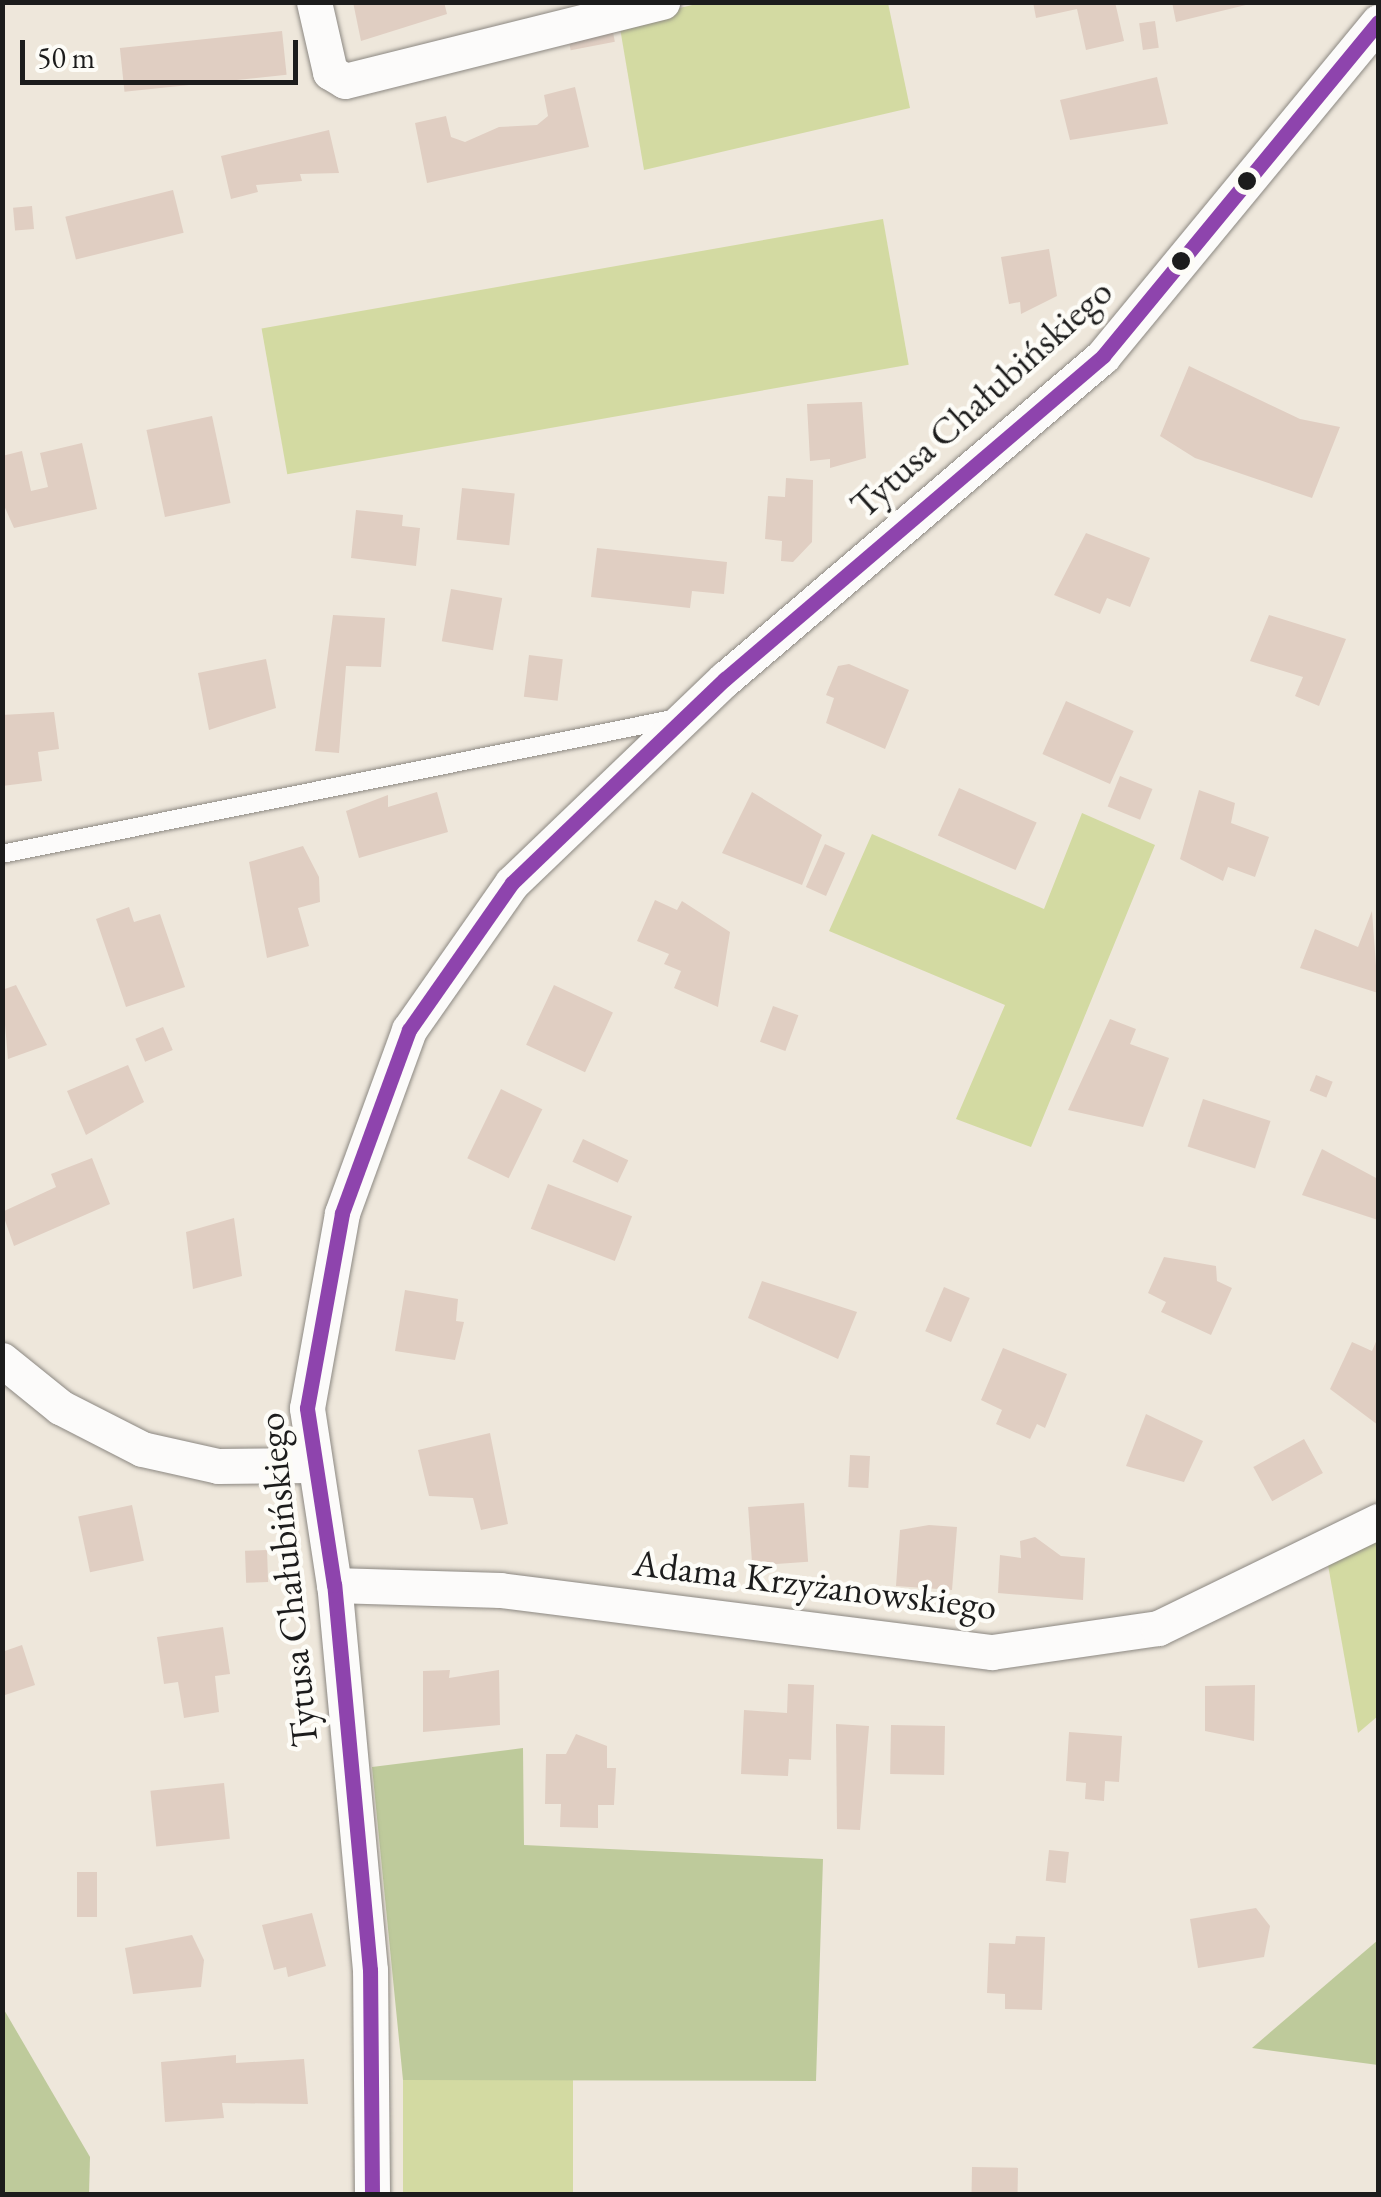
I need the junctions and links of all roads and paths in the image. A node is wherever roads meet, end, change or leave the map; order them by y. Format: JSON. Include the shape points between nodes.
{"nodes":[{"id":1,"x":314,"y":2,"type":"edge"},
{"id":2,"x":662,"y":2,"type":"edge"},
{"id":3,"x":1378,"y":22,"type":"edge"},
{"id":4,"x":686,"y":716,"type":"junction"},
{"id":5,"x":2,"y":854,"type":"edge"},
{"id":6,"x":2,"y":1360,"type":"edge"},
{"id":7,"x":311,"y":1465,"type":"junction"},
{"id":8,"x":1378,"y":1521,"type":"edge"},
{"id":9,"x":334,"y":1585,"type":"junction"},
{"id":10,"x":372,"y":2194,"type":"edge"}],
"edges":[{"from":1,"to":2,"type":"street","via":[[330,72],[345,82]]},
{"from":3,"to":4,"type":"street","name":"Tytusa Chałubińskiego","via":[[1103,356]]},
{"from":4,"to":5,"type":"lane","name":"Tytusa Chałubińskiego"},
{"from":4,"to":7,"type":"street","name":"Tytusa Chałubińskiego","via":[[512,883],[409,1030],[324,1287],[307,1408]]},
{"from":6,"to":7,"type":"street","via":[[60,1408],[142,1449],[218,1466]]},
{"from":7,"to":9,"type":"street","name":"Tytusa Chałubińskiego"},
{"from":8,"to":9,"type":"street","name":"Adama Krzyżanowskiego","via":[[1158,1628],[992,1652],[500,1590]]},
{"from":9,"to":10,"type":"street","name":"Tytusa Chałubińskiego","via":[[370,1970]]}]}
